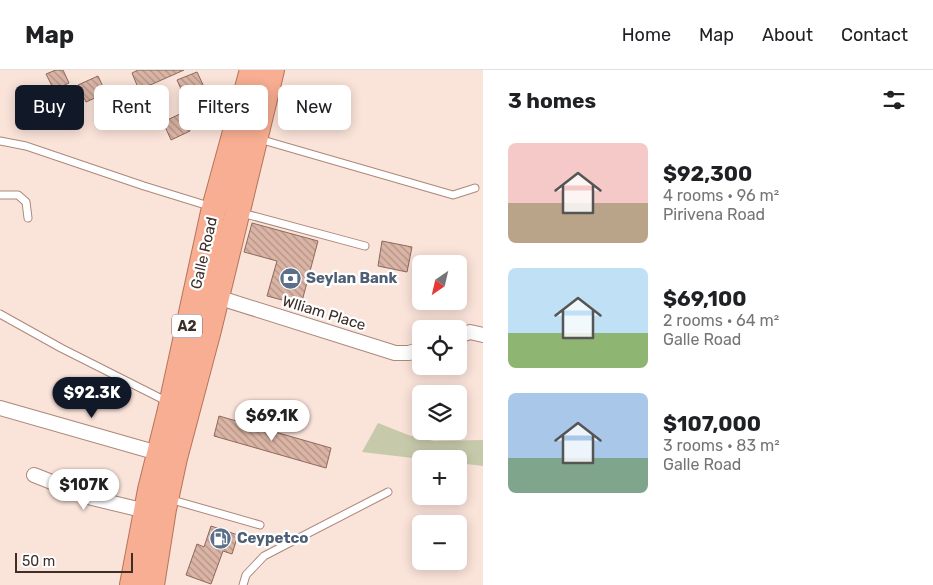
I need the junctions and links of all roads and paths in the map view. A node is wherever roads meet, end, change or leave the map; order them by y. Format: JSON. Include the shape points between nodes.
{"nodes":[{"id":1,"x":265,"y":70,"type":"edge"},
{"id":2,"x":255,"y":138,"type":"junction"},
{"id":3,"x":0,"y":141,"type":"edge"},
{"id":4,"x":475,"y":188,"type":"dead end"},
{"id":5,"x":0,"y":195,"type":"edge"},
{"id":6,"x":226,"y":210,"type":"junction"},
{"id":7,"x":28,"y":218,"type":"dead end"},
{"id":8,"x":365,"y":246,"type":"dead end"},
{"id":9,"x":217,"y":297,"type":"junction"},
{"id":10,"x":0,"y":314,"type":"edge"},
{"id":11,"x":467,"y":333,"type":"edge"},
{"id":12,"x":483,"y":335,"type":"edge"},
{"id":13,"x":412,"y":352,"type":"edge"},
{"id":14,"x":171,"y":404,"type":"junction"},
{"id":15,"x":0,"y":408,"type":"edge"},
{"id":16,"x":167,"y":455,"type":"junction"},
{"id":17,"x":34,"y":475,"type":"dead end"},
{"id":18,"x":388,"y":492,"type":"dead end"},
{"id":19,"x":167,"y":498,"type":"junction"},
{"id":20,"x":146,"y":511,"type":"junction"},
{"id":21,"x":260,"y":525,"type":"dead end"},
{"id":22,"x":132,"y":585,"type":"edge"},
{"id":23,"x":152,"y":585,"type":"edge"},
{"id":24,"x":243,"y":585,"type":"edge"}],
"edges":[{"from":1,"to":2,"type":"highway","name":"Galle Road","number":"A2"},
{"from":1,"to":6,"type":"highway","name":"Galle Road","number":"A2"},
{"from":2,"to":4,"type":"lane","via":[[453,195]]},
{"from":2,"to":6,"type":"highway","name":"Galle Road","number":"A2"},
{"from":3,"to":6,"type":"lane","via":[[26,146]]},
{"from":5,"to":7,"type":"lane","via":[[18,195],[26,202]]},
{"from":6,"to":8,"type":"lane"},
{"from":6,"to":9,"type":"highway","name":"Galle Road","number":"A2"},
{"from":6,"to":14,"type":"highway","name":"Galle Road","number":"A2"},
{"from":9,"to":13,"type":"street","name":"Wlliam Place","via":[[395,353]]},
{"from":9,"to":16,"type":"highway","name":"Galle Road","number":"A2"},
{"from":10,"to":14,"type":"lane"},
{"from":11,"to":12,"type":"street"},
{"from":14,"to":16,"type":"highway","name":"Galle Road","number":"A2"},
{"from":15,"to":16,"type":"street"},
{"from":16,"to":19,"type":"highway","name":"Galle Road","number":"A2"},
{"from":16,"to":20,"type":"highway","name":"Galle Road","number":"A2"},
{"from":17,"to":20,"type":"street","via":[[92,498]]},
{"from":18,"to":24,"type":"lane","via":[[264,556],[246,575]]},
{"from":19,"to":21,"type":"lane"},
{"from":19,"to":23,"type":"highway","name":"Galle Road","number":"A2"},
{"from":20,"to":22,"type":"highway","name":"Galle Road","number":"A2"}]}
